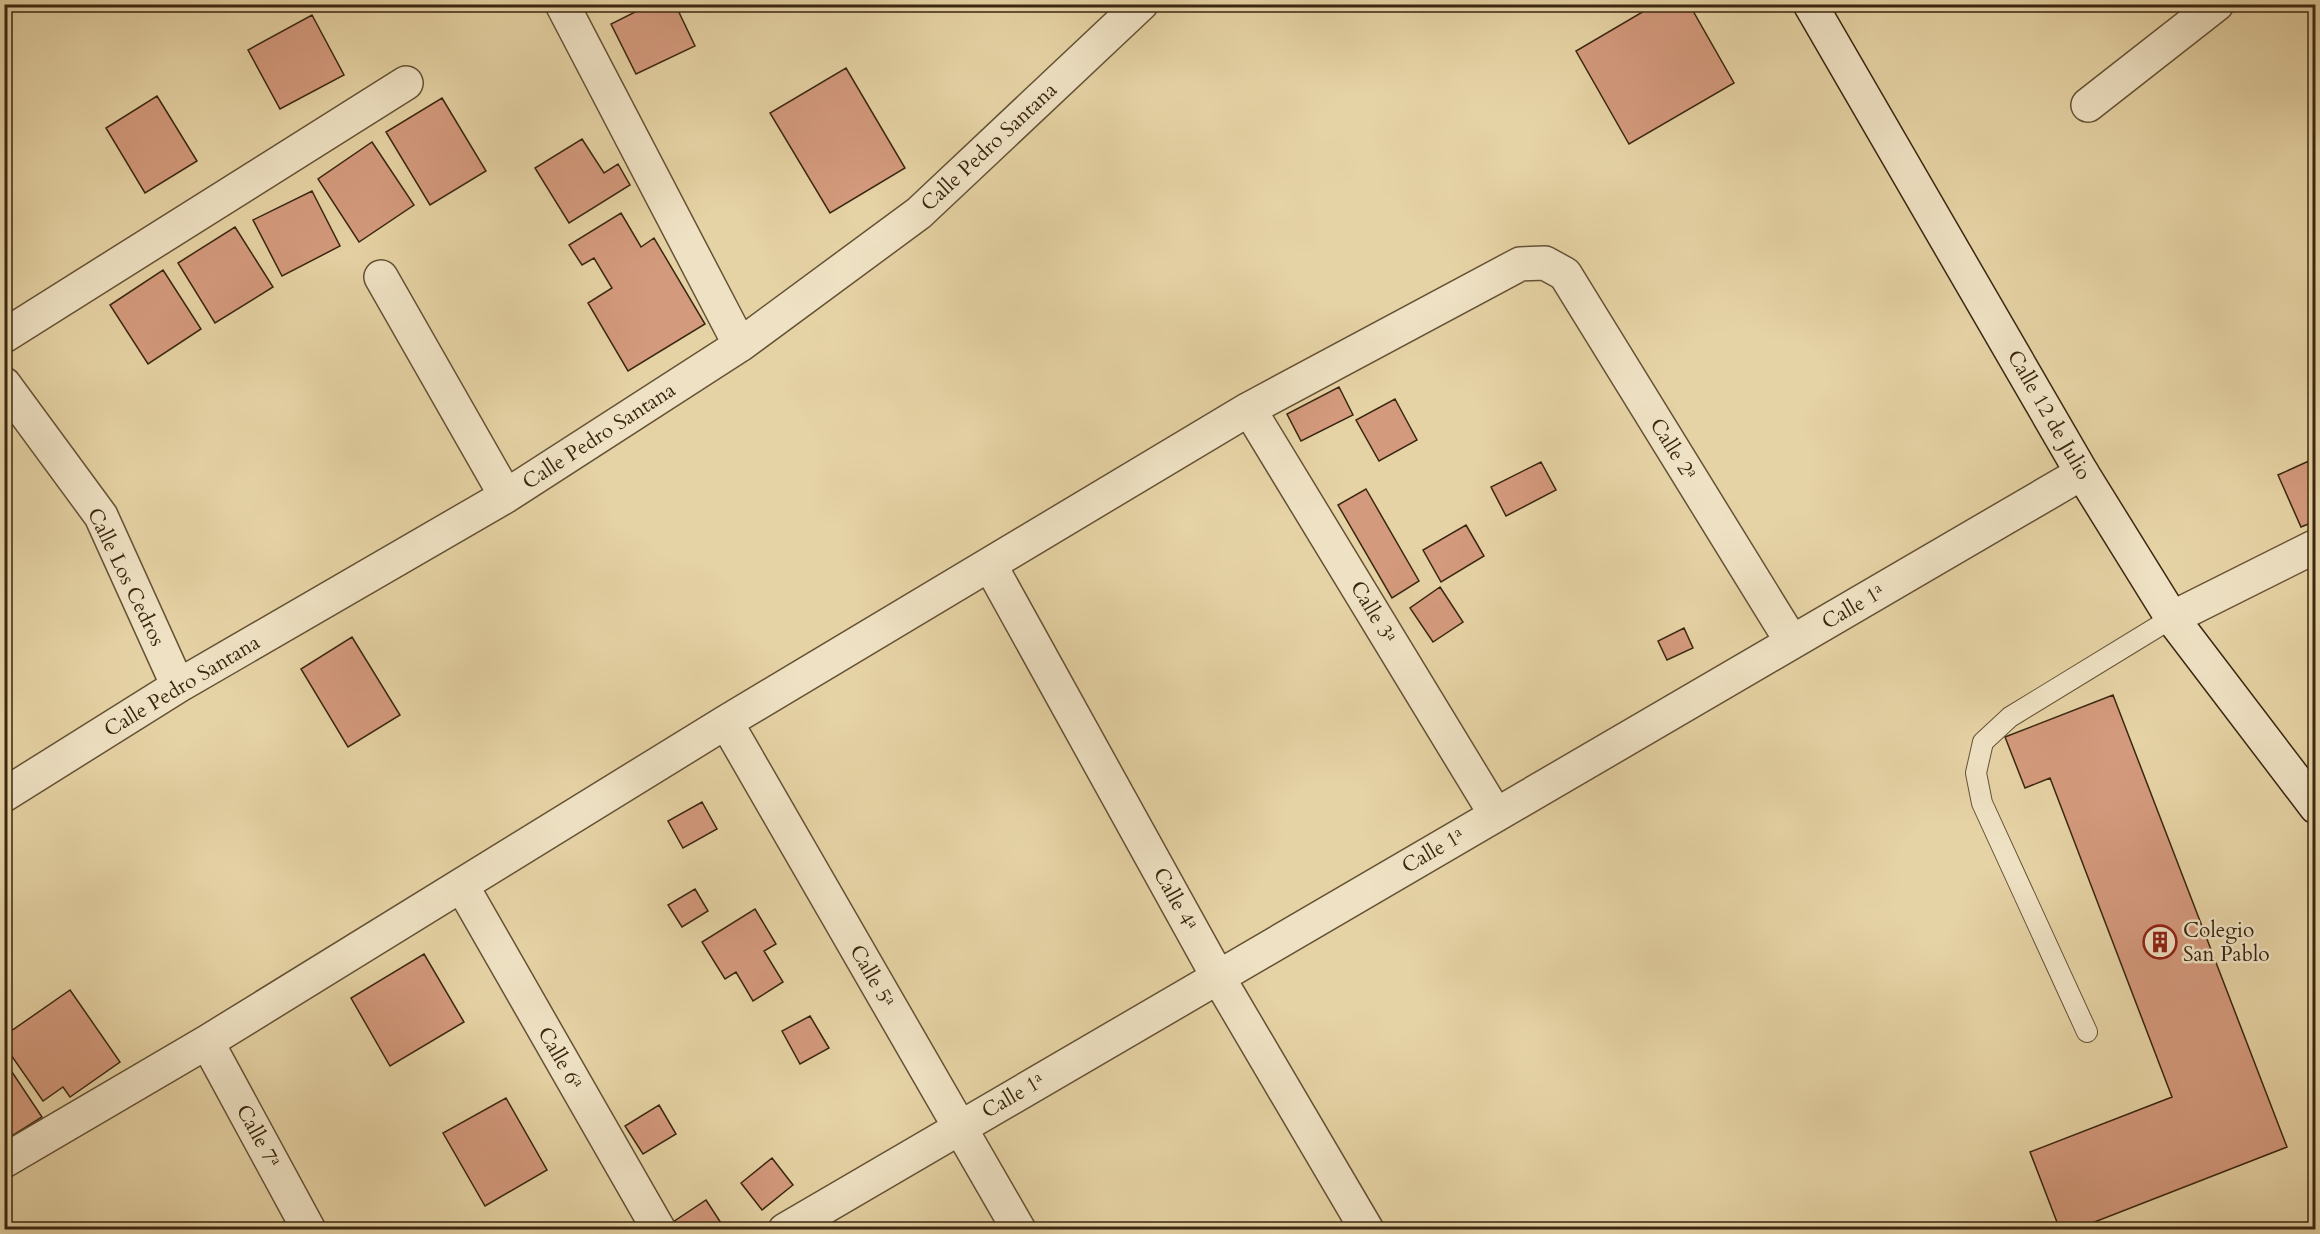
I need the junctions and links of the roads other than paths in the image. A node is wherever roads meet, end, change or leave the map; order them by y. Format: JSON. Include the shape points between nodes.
{"nodes":[{"id":1,"x":562,"y":4,"type":"edge"},
{"id":2,"x":1141,"y":4,"type":"edge"},
{"id":3,"x":1810,"y":4,"type":"edge"},
{"id":4,"x":2217,"y":4,"type":"edge"},
{"id":5,"x":406,"y":83,"type":"dead end"},
{"id":6,"x":2088,"y":105,"type":"dead end"},
{"id":7,"x":381,"y":277,"type":"dead end"},
{"id":8,"x":4,"y":336,"type":"edge"},
{"id":9,"x":740,"y":345,"type":"junction"},
{"id":10,"x":4,"y":384,"type":"edge"},
{"id":11,"x":1249,"y":409,"type":"junction"},
{"id":12,"x":2082,"y":474,"type":"junction"},
{"id":13,"x":506,"y":496,"type":"junction"},
{"id":14,"x":2316,"y":546,"type":"edge"},
{"id":15,"x":990,"y":565,"type":"junction"},
{"id":16,"x":2172,"y":618,"type":"junction"},
{"id":17,"x":1792,"y":642,"type":"junction"},
{"id":18,"x":178,"y":686,"type":"junction"},
{"id":19,"x":726,"y":722,"type":"junction"},
{"id":20,"x":4,"y":795,"type":"edge"},
{"id":21,"x":2316,"y":807,"type":"edge"},
{"id":22,"x":1496,"y":814,"type":"junction"},
{"id":23,"x":462,"y":886,"type":"junction"},
{"id":24,"x":1218,"y":977,"type":"junction"},
{"id":25,"x":2087,"y":1032,"type":"dead end"},
{"id":26,"x":207,"y":1042,"type":"junction"},
{"id":27,"x":960,"y":1127,"type":"junction"},
{"id":28,"x":4,"y":1161,"type":"edge"},
{"id":29,"x":309,"y":1230,"type":"edge"},
{"id":30,"x":659,"y":1230,"type":"edge"},
{"id":31,"x":785,"y":1230,"type":"edge"},
{"id":32,"x":1019,"y":1230,"type":"edge"},
{"id":33,"x":1367,"y":1230,"type":"edge"}],
"edges":[{"from":1,"to":9,"type":"street"},
{"from":2,"to":9,"type":"street","name":"Calle Pedro Santana","via":[[919,213]]},
{"from":3,"to":12,"type":"street","name":"Calle 12 de Julio"},
{"from":4,"to":6,"type":"street"},
{"from":5,"to":8,"type":"street"},
{"from":7,"to":13,"type":"street"},
{"from":9,"to":13,"type":"street","name":"Calle Pedro Santana"},
{"from":10,"to":18,"type":"street","name":"Calle Los Cedros","via":[[101,516]]},
{"from":11,"to":15,"type":"street"},
{"from":11,"to":17,"type":"street","name":"Calle 2ª","via":[[1520,264],[1545,263],[1564,274]]},
{"from":11,"to":22,"type":"street","name":"Calle 3ª"},
{"from":12,"to":16,"type":"street","name":"Calle 12 de Julio"},
{"from":12,"to":17,"type":"street","name":"Calle 1ª"},
{"from":13,"to":18,"type":"street","name":"Calle Pedro Santana"},
{"from":14,"to":16,"type":"street"},
{"from":15,"to":19,"type":"street"},
{"from":15,"to":24,"type":"street","name":"Calle 4ª"},
{"from":16,"to":21,"type":"street","name":"Calle 12 de Julio"},
{"from":16,"to":25,"type":"lane","via":[[2010,717],[1983,742],[1976,773],[1982,804]]},
{"from":17,"to":22,"type":"street","name":"Calle 1ª"},
{"from":18,"to":20,"type":"street","name":"Calle Pedro Santana"},
{"from":19,"to":23,"type":"street"},
{"from":19,"to":27,"type":"street","name":"Calle 5ª"},
{"from":22,"to":24,"type":"street","name":"Calle 1ª"},
{"from":23,"to":26,"type":"street"},
{"from":23,"to":30,"type":"street","name":"Calle 6ª"},
{"from":24,"to":27,"type":"street","name":"Calle 1ª"},
{"from":24,"to":33,"type":"street","name":"Calle 4ª"},
{"from":26,"to":28,"type":"street"},
{"from":26,"to":29,"type":"street","name":"Calle 7ª"},
{"from":27,"to":31,"type":"street","name":"Calle 1ª"},
{"from":27,"to":32,"type":"street","name":"Calle 5ª"}]}
